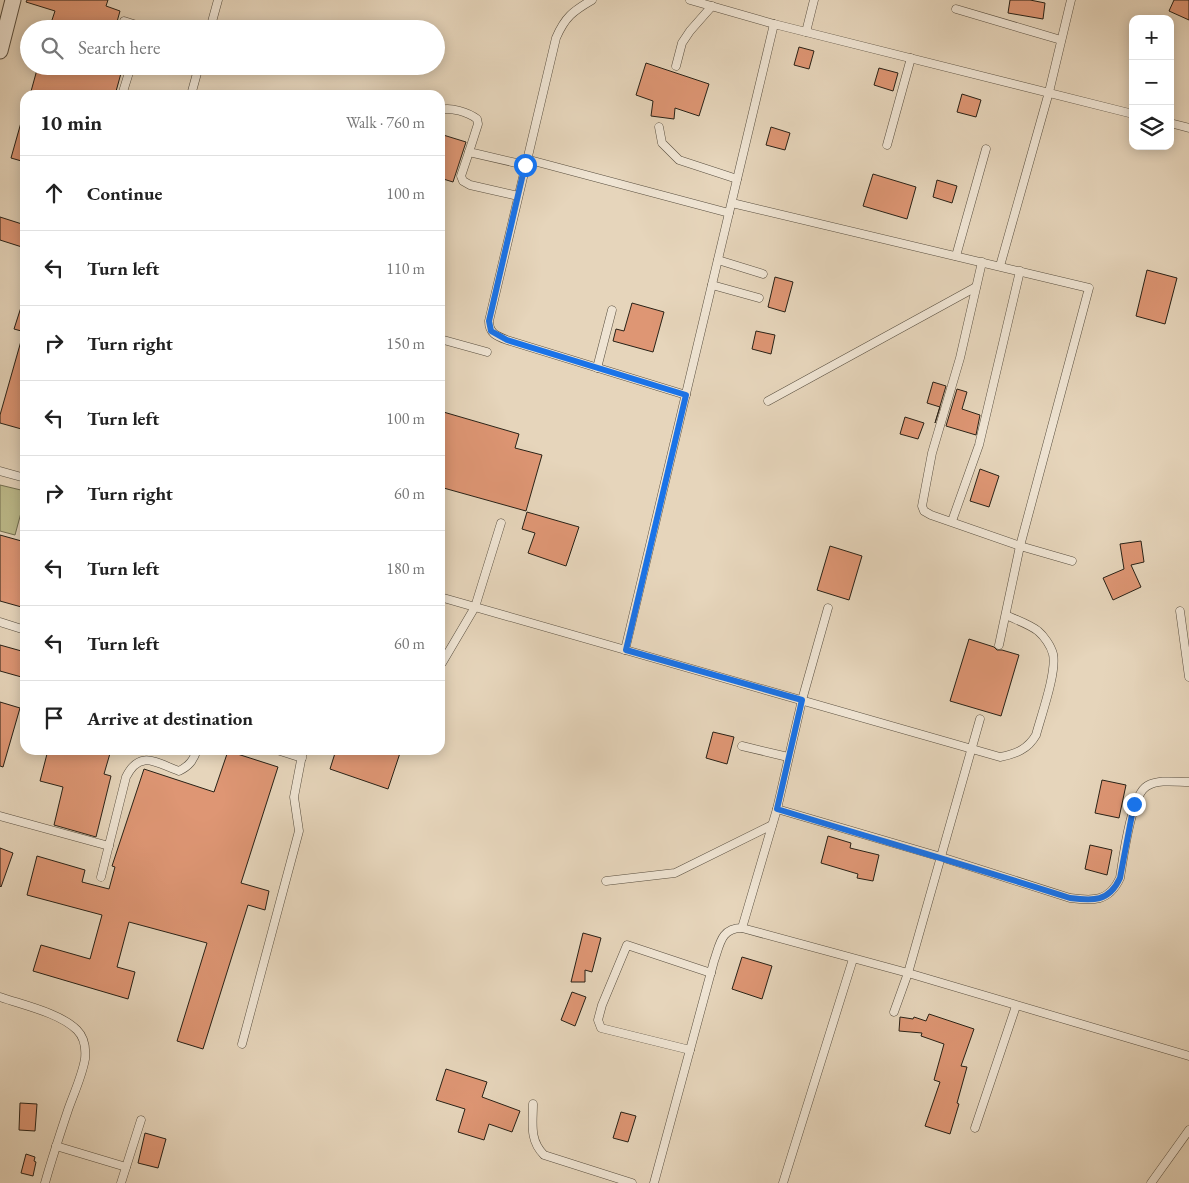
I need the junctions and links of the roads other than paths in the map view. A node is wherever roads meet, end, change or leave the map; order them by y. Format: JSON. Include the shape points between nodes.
{"nodes":[{"id":1,"x":13,"y":0,"type":"edge"},
{"id":2,"x":218,"y":0,"type":"edge"},
{"id":3,"x":592,"y":0,"type":"edge"},
{"id":4,"x":690,"y":0,"type":"edge"},
{"id":5,"x":814,"y":0,"type":"edge"},
{"id":6,"x":1070,"y":0,"type":"edge"},
{"id":7,"x":712,"y":6,"type":"junction"},
{"id":8,"x":956,"y":9,"type":"dead end"},
{"id":9,"x":212,"y":20,"type":"edge"},
{"id":10,"x":774,"y":24,"type":"junction"},
{"id":11,"x":806,"y":32,"type":"junction"},
{"id":12,"x":1061,"y":40,"type":"junction"},
{"id":13,"x":0,"y":51,"type":"edge"},
{"id":14,"x":911,"y":58,"type":"junction"},
{"id":15,"x":676,"y":66,"type":"dead end"},
{"id":16,"x":128,"y":75,"type":"edge"},
{"id":17,"x":197,"y":75,"type":"edge"},
{"id":18,"x":124,"y":90,"type":"edge"},
{"id":19,"x":192,"y":90,"type":"edge"},
{"id":20,"x":1049,"y":92,"type":"junction"},
{"id":21,"x":445,"y":109,"type":"edge"},
{"id":22,"x":1129,"y":113,"type":"edge"},
{"id":23,"x":1174,"y":124,"type":"edge"},
{"id":24,"x":660,"y":127,"type":"dead end"},
{"id":25,"x":1189,"y":128,"type":"edge"},
{"id":26,"x":887,"y":145,"type":"dead end"},
{"id":27,"x":986,"y":149,"type":"dead end"},
{"id":28,"x":469,"y":152,"type":"junction"},
{"id":29,"x":526,"y":162,"type":"junction"},
{"id":30,"x":737,"y":179,"type":"junction"},
{"id":31,"x":518,"y":196,"type":"junction"},
{"id":32,"x":732,"y":203,"type":"junction"},
{"id":33,"x":729,"y":213,"type":"junction"},
{"id":34,"x":956,"y":256,"type":"junction"},
{"id":35,"x":718,"y":260,"type":"junction"},
{"id":36,"x":982,"y":262,"type":"junction"},
{"id":37,"x":1000,"y":266,"type":"junction"},
{"id":38,"x":1020,"y":271,"type":"junction"},
{"id":39,"x":763,"y":274,"type":"dead end"},
{"id":40,"x":712,"y":285,"type":"junction"},
{"id":41,"x":976,"y":287,"type":"junction"},
{"id":42,"x":759,"y":298,"type":"dead end"},
{"id":43,"x":612,"y":310,"type":"dead end"},
{"id":44,"x":445,"y":340,"type":"edge"},
{"id":45,"x":486,"y":352,"type":"dead end"},
{"id":46,"x":597,"y":368,"type":"junction"},
{"id":47,"x":686,"y":395,"type":"junction"},
{"id":48,"x":768,"y":401,"type":"dead end"},
{"id":49,"x":0,"y":471,"type":"edge"},
{"id":50,"x":20,"y":477,"type":"edge"},
{"id":51,"x":952,"y":521,"type":"junction"},
{"id":52,"x":501,"y":523,"type":"dead end"},
{"id":53,"x":1020,"y":546,"type":"junction"},
{"id":54,"x":1072,"y":560,"type":"dead end"},
{"id":55,"x":445,"y":598,"type":"edge"},
{"id":56,"x":475,"y":607,"type":"junction"},
{"id":57,"x":828,"y":608,"type":"dead end"},
{"id":58,"x":1180,"y":611,"type":"dead end"},
{"id":59,"x":1006,"y":615,"type":"junction"},
{"id":60,"x":0,"y":622,"type":"edge"},
{"id":61,"x":20,"y":628,"type":"edge"},
{"id":62,"x":999,"y":645,"type":"dead end"},
{"id":63,"x":626,"y":650,"type":"junction"},
{"id":64,"x":445,"y":658,"type":"edge"},
{"id":65,"x":1189,"y":677,"type":"edge"},
{"id":66,"x":802,"y":700,"type":"junction"},
{"id":67,"x":980,"y":719,"type":"dead end"},
{"id":68,"x":742,"y":746,"type":"dead end"},
{"id":69,"x":973,"y":749,"type":"junction"},
{"id":70,"x":194,"y":755,"type":"edge"},
{"id":71,"x":302,"y":755,"type":"edge"},
{"id":72,"x":788,"y":757,"type":"junction"},
{"id":73,"x":1188,"y":779,"type":"edge"},
{"id":74,"x":777,"y":809,"type":"junction"},
{"id":75,"x":0,"y":816,"type":"edge"},
{"id":76,"x":772,"y":825,"type":"junction"},
{"id":77,"x":110,"y":846,"type":"junction"},
{"id":78,"x":941,"y":857,"type":"junction"},
{"id":79,"x":101,"y":877,"type":"dead end"},
{"id":80,"x":606,"y":881,"type":"dead end"},
{"id":81,"x":742,"y":928,"type":"junction"},
{"id":82,"x":853,"y":959,"type":"junction"},
{"id":83,"x":711,"y":973,"type":"junction"},
{"id":84,"x":908,"y":974,"type":"junction"},
{"id":85,"x":0,"y":997,"type":"edge"},
{"id":86,"x":1016,"y":1006,"type":"junction"},
{"id":87,"x":894,"y":1012,"type":"dead end"},
{"id":88,"x":242,"y":1044,"type":"dead end"},
{"id":89,"x":690,"y":1050,"type":"junction"},
{"id":90,"x":1189,"y":1056,"type":"edge"},
{"id":91,"x":533,"y":1104,"type":"dead end"},
{"id":92,"x":141,"y":1120,"type":"dead end"},
{"id":93,"x":975,"y":1128,"type":"dead end"},
{"id":94,"x":1189,"y":1130,"type":"edge"},
{"id":95,"x":56,"y":1146,"type":"junction"},
{"id":96,"x":126,"y":1167,"type":"junction"},
{"id":97,"x":45,"y":1183,"type":"edge"},
{"id":98,"x":121,"y":1183,"type":"edge"},
{"id":99,"x":632,"y":1183,"type":"edge"},
{"id":100,"x":654,"y":1183,"type":"edge"},
{"id":101,"x":783,"y":1183,"type":"edge"},
{"id":102,"x":1151,"y":1183,"type":"edge"}],
"edges":[{"from":1,"to":13,"type":"street"},
{"from":2,"to":9,"type":"lane"},
{"from":3,"to":29,"type":"lane","via":[[577,8],[562,23]]},
{"from":4,"to":7,"type":"lane"},
{"from":5,"to":11,"type":"lane"},
{"from":6,"to":12,"type":"lane"},
{"from":7,"to":10,"type":"lane"},
{"from":7,"to":15,"type":"lane","via":[[682,43]]},
{"from":8,"to":12,"type":"lane"},
{"from":10,"to":11,"type":"lane"},
{"from":10,"to":30,"type":"lane"},
{"from":11,"to":14,"type":"lane"},
{"from":12,"to":20,"type":"lane"},
{"from":14,"to":20,"type":"lane"},
{"from":14,"to":26,"type":"lane"},
{"from":16,"to":18,"type":"lane"},
{"from":17,"to":19,"type":"lane"},
{"from":20,"to":22,"type":"lane"},
{"from":20,"to":37,"type":"lane"},
{"from":21,"to":28,"type":"lane","via":[[477,119]]},
{"from":23,"to":25,"type":"lane"},
{"from":24,"to":30,"type":"lane","via":[[662,143],[679,160]]},
{"from":27,"to":34,"type":"lane"},
{"from":28,"to":29,"type":"lane"},
{"from":28,"to":31,"type":"lane","via":[[462,181]]},
{"from":29,"to":31,"type":"lane"},
{"from":29,"to":33,"type":"lane"},
{"from":30,"to":32,"type":"lane"},
{"from":31,"to":46,"type":"lane","via":[[489,321],[491,331],[507,340]]},
{"from":32,"to":33,"type":"lane"},
{"from":32,"to":34,"type":"lane"},
{"from":33,"to":35,"type":"lane"},
{"from":34,"to":36,"type":"lane"},
{"from":35,"to":39,"type":"lane"},
{"from":35,"to":40,"type":"lane"},
{"from":36,"to":37,"type":"lane"},
{"from":36,"to":41,"type":"lane"},
{"from":37,"to":38,"type":"lane"},
{"from":38,"to":51,"type":"lane","via":[[979,445]]},
{"from":38,"to":53,"type":"lane","via":[[1089,288]]},
{"from":40,"to":42,"type":"lane"},
{"from":40,"to":47,"type":"lane"},
{"from":41,"to":48,"type":"lane"},
{"from":41,"to":51,"type":"lane","via":[[922,499],[924,511]]},
{"from":43,"to":46,"type":"lane"},
{"from":44,"to":45,"type":"lane"},
{"from":46,"to":47,"type":"lane"},
{"from":47,"to":63,"type":"lane"},
{"from":49,"to":50,"type":"lane"},
{"from":51,"to":53,"type":"lane"},
{"from":52,"to":56,"type":"lane"},
{"from":53,"to":54,"type":"lane"},
{"from":53,"to":59,"type":"lane"},
{"from":55,"to":56,"type":"lane"},
{"from":56,"to":63,"type":"lane"},
{"from":56,"to":64,"type":"lane"},
{"from":57,"to":66,"type":"lane"},
{"from":58,"to":65,"type":"lane"},
{"from":59,"to":62,"type":"lane"},
{"from":59,"to":69,"type":"lane","via":[[1038,631],[1053,654],[1053,670],[1036,735],[1030,744],[1021,751],[1000,757]]},
{"from":60,"to":61,"type":"lane"},
{"from":63,"to":66,"type":"lane"},
{"from":66,"to":69,"type":"lane"},
{"from":66,"to":72,"type":"lane"},
{"from":67,"to":69,"type":"lane"},
{"from":68,"to":72,"type":"lane"},
{"from":69,"to":78,"type":"lane"},
{"from":70,"to":77,"type":"lane","via":[[190,764],[178,771],[148,760],[131,766]]},
{"from":71,"to":88,"type":"lane","via":[[294,797],[299,831]]},
{"from":72,"to":74,"type":"lane"},
{"from":73,"to":78,"type":"lane","via":[[1155,783],[1140,792],[1134,804],[1120,878],[1116,887],[1097,899],[1070,898]]},
{"from":74,"to":76,"type":"lane"},
{"from":74,"to":78,"type":"lane"},
{"from":75,"to":77,"type":"lane"},
{"from":76,"to":80,"type":"lane","via":[[675,873]]},
{"from":76,"to":81,"type":"lane"},
{"from":77,"to":79,"type":"lane"},
{"from":78,"to":84,"type":"lane"},
{"from":81,"to":82,"type":"lane"},
{"from":81,"to":83,"type":"lane","via":[[725,934]]},
{"from":82,"to":84,"type":"lane"},
{"from":82,"to":101,"type":"lane"},
{"from":83,"to":89,"type":"lane"},
{"from":83,"to":89,"type":"lane","via":[[627,945],[602,1005],[598,1020],[601,1028]]},
{"from":84,"to":86,"type":"lane"},
{"from":84,"to":87,"type":"lane"},
{"from":85,"to":95,"type":"lane","via":[[66,1022],[78,1031],[85,1044],[85,1058]]},
{"from":86,"to":90,"type":"lane"},
{"from":86,"to":93,"type":"lane"},
{"from":89,"to":100,"type":"lane"},
{"from":91,"to":99,"type":"lane","via":[[533,1134],[536,1147],[544,1155]]},
{"from":92,"to":96,"type":"lane"},
{"from":94,"to":102,"type":"lane"},
{"from":95,"to":96,"type":"lane"},
{"from":95,"to":97,"type":"lane"},
{"from":96,"to":98,"type":"lane"}]}
